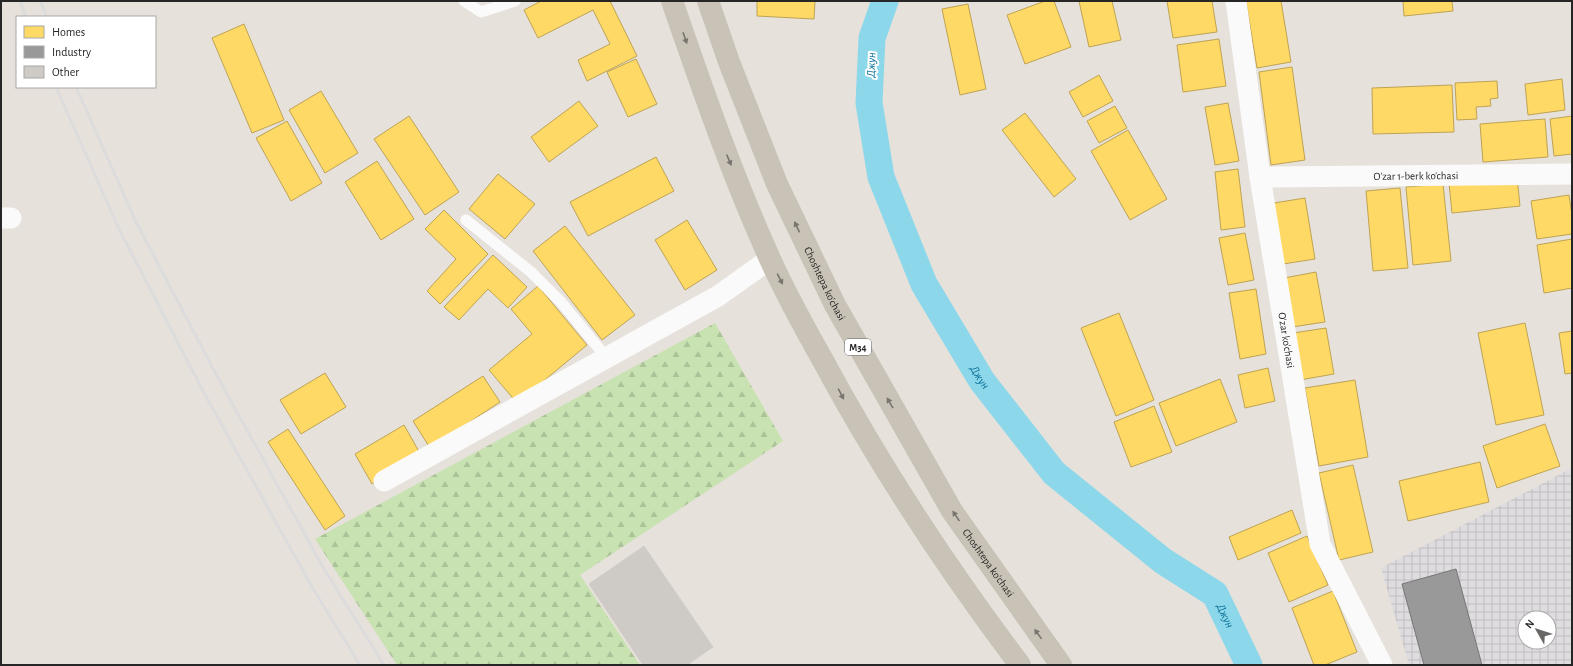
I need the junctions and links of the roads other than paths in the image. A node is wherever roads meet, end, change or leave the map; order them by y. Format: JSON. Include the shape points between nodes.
{"nodes":[{"id":1,"x":464,"y":1,"type":"edge"},
{"id":2,"x":515,"y":1,"type":"edge"},
{"id":3,"x":672,"y":1,"type":"edge"},
{"id":4,"x":708,"y":1,"type":"edge"},
{"id":5,"x":1236,"y":1,"type":"edge"},
{"id":6,"x":1572,"y":174,"type":"edge"},
{"id":7,"x":1260,"y":177,"type":"junction"},
{"id":8,"x":466,"y":220,"type":"dead end"},
{"id":9,"x":770,"y":259,"type":"junction"},
{"id":10,"x":606,"y":357,"type":"junction"},
{"id":11,"x":384,"y":482,"type":"dead end"},
{"id":12,"x":1020,"y":665,"type":"edge"},
{"id":13,"x":1062,"y":665,"type":"edge"},
{"id":14,"x":1382,"y":665,"type":"edge"}],
"edges":[{"from":1,"to":2,"type":"lane","via":[[481,12]]},
{"from":3,"to":9,"type":"main road","one_way":true,"via":[[721,141]]},
{"from":13,"to":4,"type":"main road","name":"Choshtepa ko'chasi","number":"M34","one_way":true,"via":[[952,511],[835,305],[777,184]]},
{"from":5,"to":7,"type":"street","name":"O'zar ko'chasi"},
{"from":6,"to":7,"type":"street","name":"O'zar 1-berk ko'chasi"},
{"from":7,"to":14,"type":"street","name":"O'zar ko'chasi","via":[[1320,544]]},
{"from":8,"to":10,"type":"lane","via":[[531,272],[561,302]]},
{"from":9,"to":10,"type":"street","via":[[718,296]]},
{"from":9,"to":12,"type":"main road","one_way":true,"via":[[806,331],[890,478],[943,558]]},
{"from":10,"to":11,"type":"street"}]}
